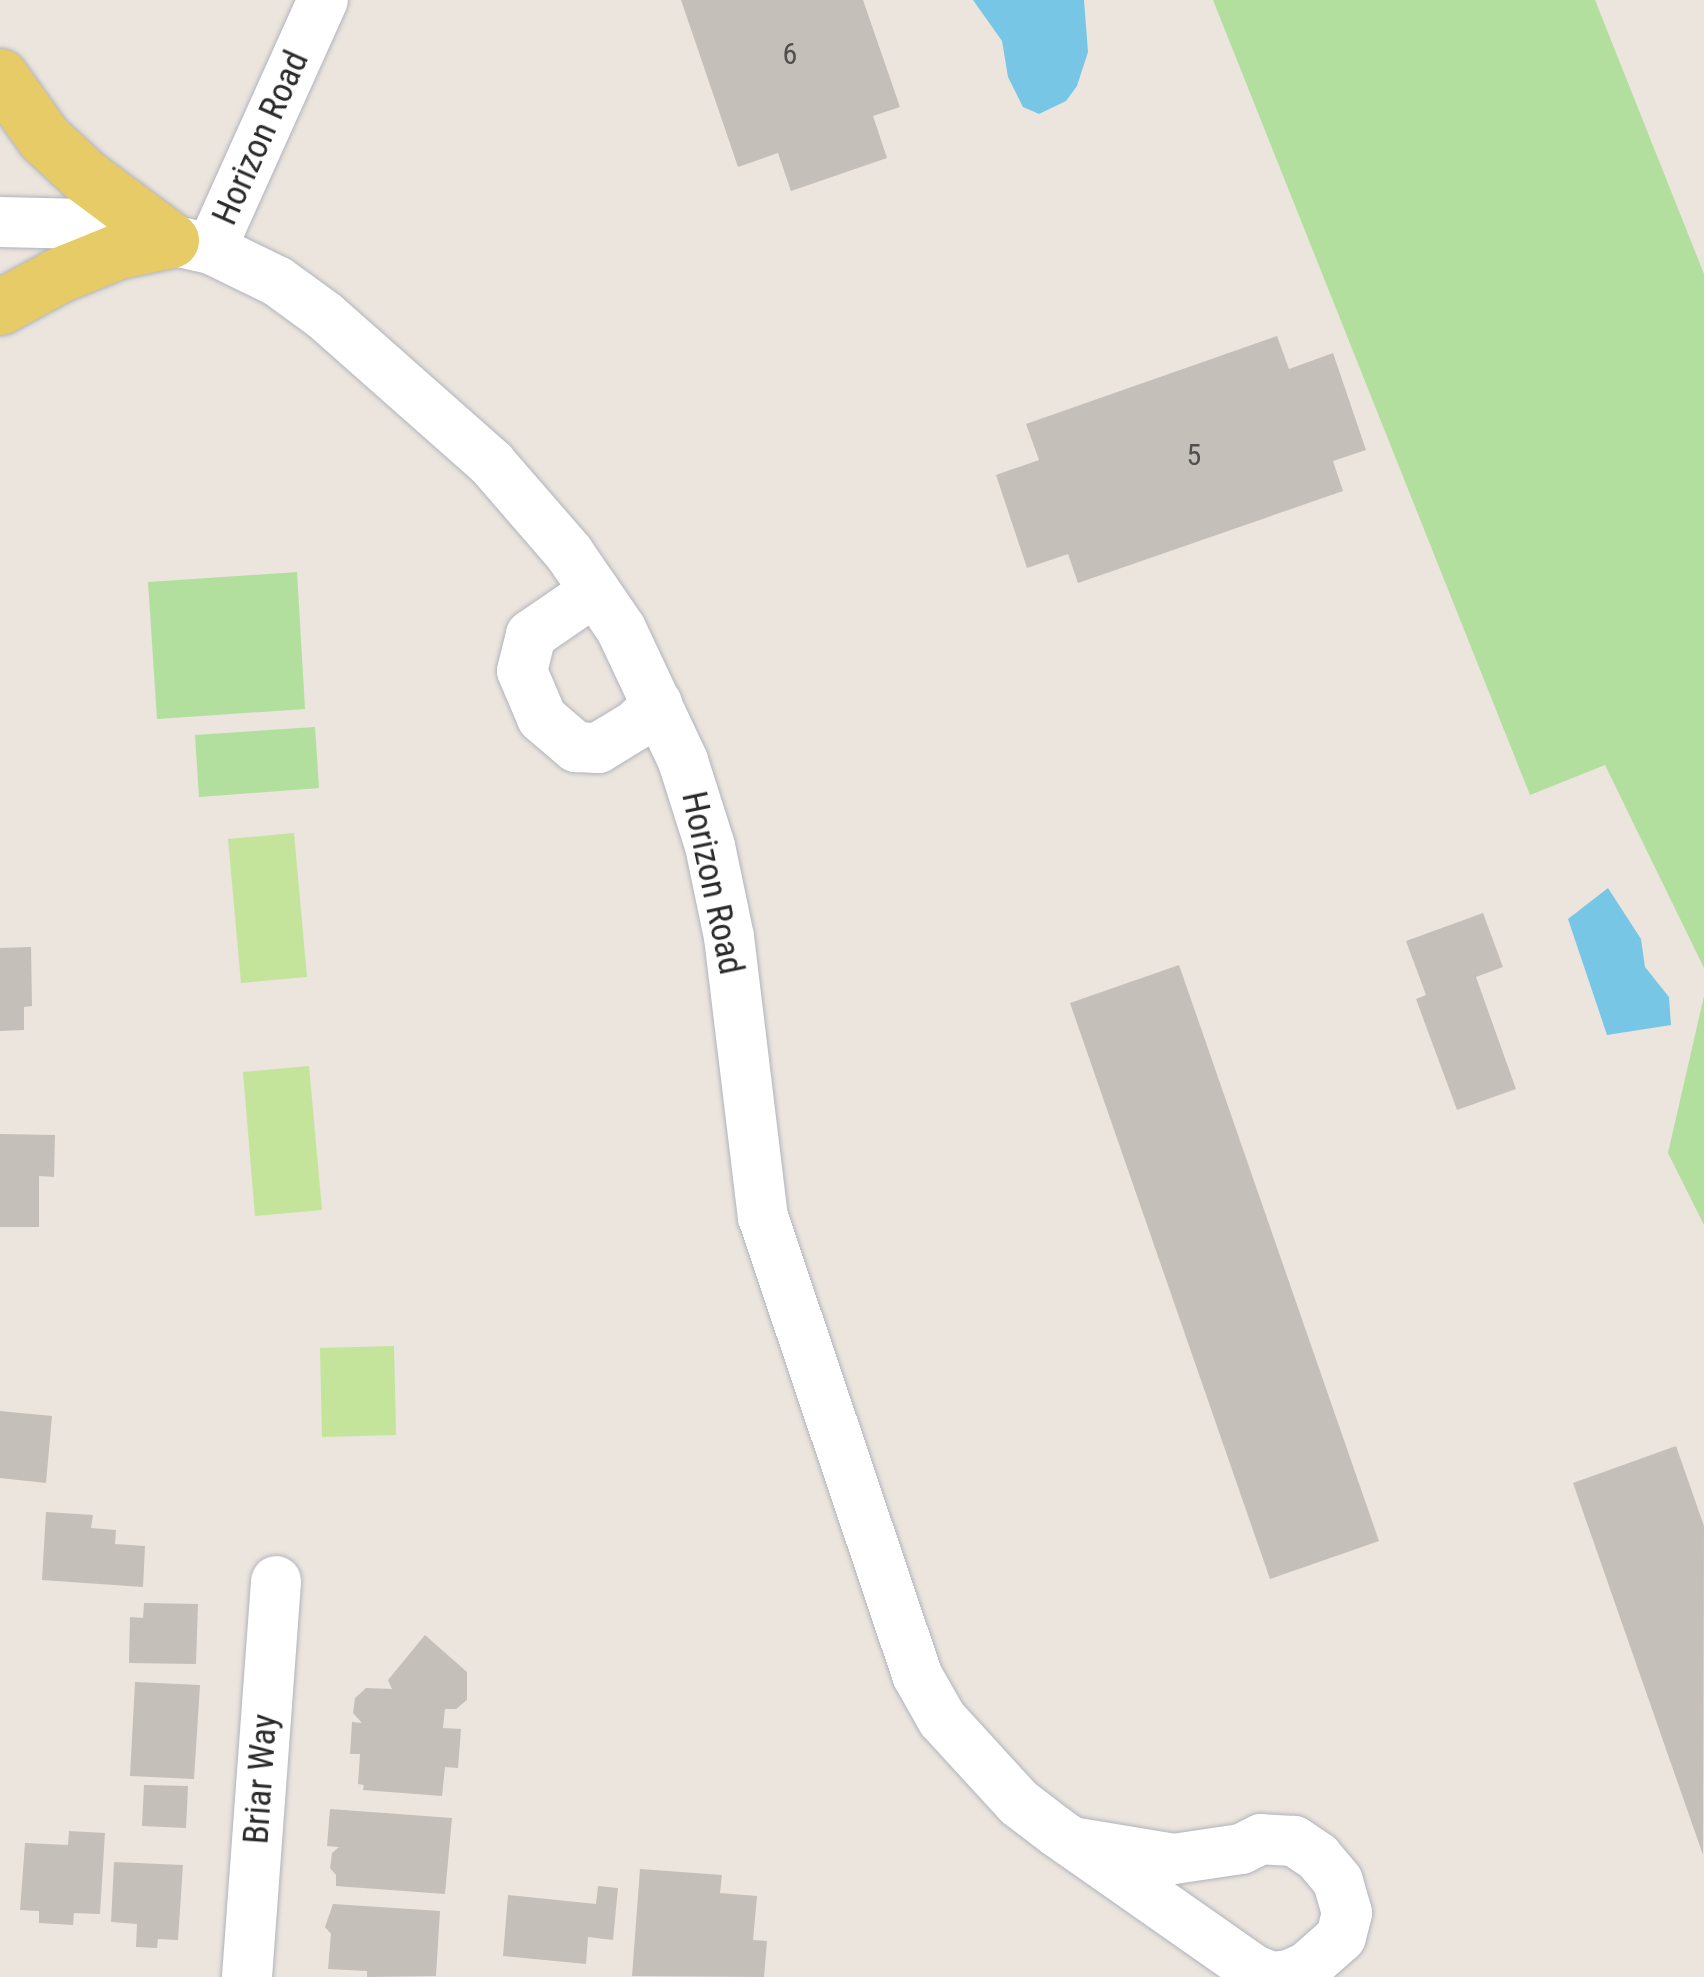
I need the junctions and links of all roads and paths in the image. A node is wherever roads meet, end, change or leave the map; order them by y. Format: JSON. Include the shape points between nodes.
{"nodes":[{"id":1,"x":323,"y":0,"type":"edge"},
{"id":2,"x":0,"y":76,"type":"edge"},
{"id":3,"x":0,"y":222,"type":"edge"},
{"id":4,"x":191,"y":244,"type":"junction"},
{"id":5,"x":0,"y":307,"type":"edge"},
{"id":6,"x":595,"y":591,"type":"junction"},
{"id":7,"x":658,"y":704,"type":"junction"},
{"id":8,"x":276,"y":1581,"type":"dead end"},
{"id":9,"x":1071,"y":1842,"type":"junction"},
{"id":10,"x":247,"y":1977,"type":"edge"}],
"edges":[{"from":1,"to":4,"type":"street","name":"Horizon Road"},
{"from":2,"to":4,"type":"main road","via":[[44,138],[85,176]]},
{"from":3,"to":4,"type":"street","via":[[85,224]]},
{"from":4,"to":5,"type":"main road","via":[[118,251]]},
{"from":4,"to":6,"type":"street","name":"Horizon Road","via":[[277,281],[378,362],[523,497]]},
{"from":6,"to":7,"type":"street","name":"Horizon Road"},
{"from":6,"to":7,"type":"street","via":[[531,635],[522,671],[542,718],[576,747],[598,748]]},
{"from":7,"to":9,"type":"street","name":"Horizon Road","via":[[684,762],[718,882],[763,1217],[899,1630],[942,1719],[1019,1803]]},
{"from":8,"to":10,"type":"street","name":"Briar Way"},
{"from":9,"to":9,"type":"street","name":"Horizon Road","via":[[1271,1976],[1307,1968],[1341,1937],[1347,1913],[1338,1881],[1294,1841],[1260,1839],[1241,1849],[1174,1859]]}]}
